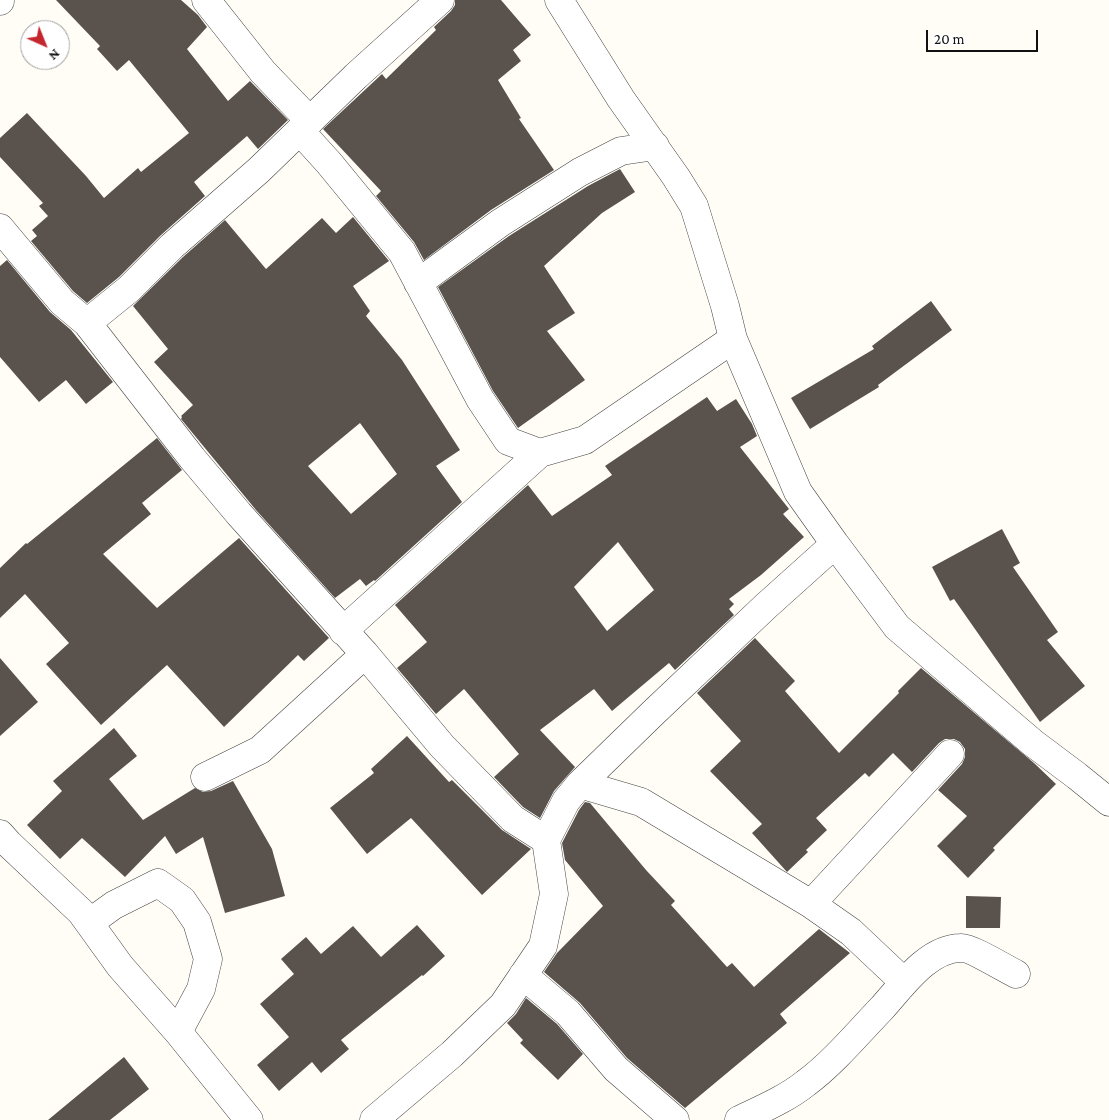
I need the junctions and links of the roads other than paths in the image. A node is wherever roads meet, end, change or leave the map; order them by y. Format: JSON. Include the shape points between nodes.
{"nodes":[{"id":1,"x":206,"y":0,"type":"edge"},
{"id":2,"x":440,"y":0,"type":"edge"},
{"id":3,"x":559,"y":0,"type":"edge"},
{"id":4,"x":305,"y":126,"type":"junction"},
{"id":5,"x":655,"y":146,"type":"junction"},
{"id":6,"x":0,"y":228,"type":"edge"},
{"id":7,"x":418,"y":283,"type":"junction"},
{"id":8,"x":86,"y":323,"type":"junction"},
{"id":9,"x":733,"y":339,"type":"junction"},
{"id":10,"x":540,"y":453,"type":"junction"},
{"id":11,"x":835,"y":544,"type":"junction"},
{"id":12,"x":343,"y":631,"type":"junction"},
{"id":13,"x":365,"y":654,"type":"junction"},
{"id":14,"x":950,"y":754,"type":"dead end"},
{"id":15,"x":205,"y":777,"type":"dead end"},
{"id":16,"x":580,"y":784,"type":"junction"},
{"id":17,"x":1109,"y":802,"type":"edge"},
{"id":18,"x":0,"y":834,"type":"edge"},
{"id":19,"x":546,"y":840,"type":"junction"},
{"id":20,"x":812,"y":904,"type":"junction"},
{"id":21,"x":89,"y":923,"type":"junction"},
{"id":22,"x":1016,"y":974,"type":"dead end"},
{"id":23,"x":523,"y":975,"type":"junction"},
{"id":24,"x":904,"y":982,"type":"junction"},
{"id":25,"x":178,"y":1032,"type":"junction"},
{"id":26,"x":249,"y":1120,"type":"edge"},
{"id":27,"x":374,"y":1120,"type":"edge"},
{"id":28,"x":675,"y":1120,"type":"edge"},
{"id":29,"x":739,"y":1120,"type":"edge"}],
"edges":[{"from":1,"to":4,"type":"street"},
{"from":2,"to":4,"type":"street"},
{"from":3,"to":5,"type":"street","via":[[621,99]]},
{"from":4,"to":7,"type":"street","via":[[329,163],[402,252]]},
{"from":4,"to":8,"type":"street","via":[[129,289]]},
{"from":5,"to":7,"type":"street","via":[[621,151],[580,172],[500,223]]},
{"from":5,"to":9,"type":"street","via":[[694,206]]},
{"from":6,"to":8,"type":"street","via":[[62,302]]},
{"from":7,"to":10,"type":"street","via":[[480,399],[508,441]]},
{"from":8,"to":12,"type":"street","via":[[192,458]]},
{"from":9,"to":10,"type":"street","via":[[585,440]]},
{"from":9,"to":11,"type":"street","via":[[798,492]]},
{"from":10,"to":12,"type":"street"},
{"from":11,"to":16,"type":"street"},
{"from":11,"to":17,"type":"street","via":[[897,626],[1033,743]]},
{"from":12,"to":13,"type":"street"},
{"from":13,"to":15,"type":"street","via":[[260,750]]},
{"from":13,"to":19,"type":"street","via":[[442,746],[513,819]]},
{"from":14,"to":20,"type":"street"},
{"from":16,"to":19,"type":"street","via":[[566,801]]},
{"from":16,"to":20,"type":"street","via":[[641,802]]},
{"from":18,"to":21,"type":"street"},
{"from":19,"to":23,"type":"street","via":[[554,894],[543,946]]},
{"from":20,"to":24,"type":"street","via":[[851,932]]},
{"from":21,"to":25,"type":"street","via":[[120,966]]},
{"from":21,"to":25,"type":"street","via":[[114,905],[158,884],[182,900],[197,922],[208,959],[201,989]]},
{"from":22,"to":24,"type":"street","via":[[963,947],[943,951]]},
{"from":23,"to":27,"type":"street","via":[[503,1005],[452,1054]]},
{"from":23,"to":28,"type":"street","via":[[568,1013],[616,1069]]},
{"from":24,"to":29,"type":"street","via":[[844,1048],[806,1083]]},
{"from":25,"to":26,"type":"street"}]}
